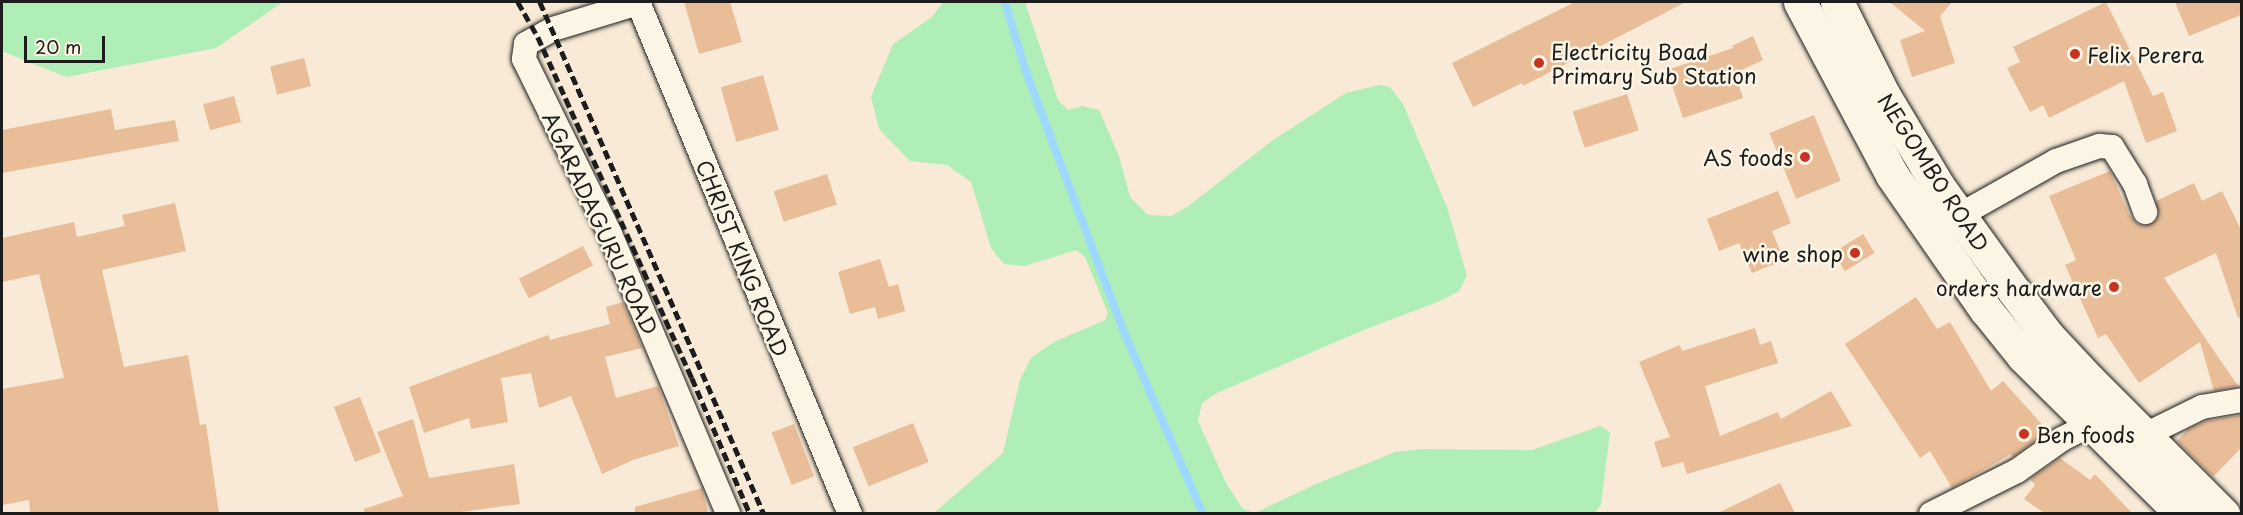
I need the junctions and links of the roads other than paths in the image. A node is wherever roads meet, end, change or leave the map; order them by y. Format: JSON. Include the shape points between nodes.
{"nodes":[{"id":1,"x":638,"y":2,"type":"edge"},
{"id":2,"x":1800,"y":2,"type":"edge"},
{"id":3,"x":1837,"y":2,"type":"edge"},
{"id":4,"x":2145,"y":212,"type":"dead end"},
{"id":5,"x":1944,"y":224,"type":"junction"},
{"id":6,"x":2241,"y":400,"type":"edge"},
{"id":7,"x":2091,"y":424,"type":"junction"},
{"id":8,"x":2145,"y":435,"type":"junction"},
{"id":9,"x":728,"y":513,"type":"edge"},
{"id":10,"x":850,"y":513,"type":"edge"},
{"id":11,"x":1931,"y":513,"type":"edge"},
{"id":12,"x":2182,"y":513,"type":"edge"},
{"id":13,"x":2223,"y":513,"type":"edge"}],
"edges":[{"from":1,"to":9,"type":"street","name":"AGARADAGURU ROAD","via":[[553,29],[526,44],[524,59],[610,234]]},
{"from":1,"to":10,"type":"street","name":"CHRIST KING ROAD"},
{"from":2,"to":5,"type":"highway","name":"NEGOMBO ROAD","via":[[1892,175]]},
{"from":3,"to":5,"type":"highway","name":"NEGOMBO ROAD"},
{"from":4,"to":5,"type":"street","via":[[2135,184],[2112,147],[2099,146],[2056,161]]},
{"from":5,"to":7,"type":"highway","name":"NEGOMBO ROAD","via":[[1986,310],[2023,356]]},
{"from":5,"to":8,"type":"highway","name":"NEGOMBO ROAD"},
{"from":6,"to":8,"type":"street","via":[[2202,407]]},
{"from":7,"to":11,"type":"street","via":[[2017,471]]},
{"from":7,"to":12,"type":"highway","name":"NEGOMBO ROAD"},
{"from":8,"to":13,"type":"highway","name":"NEGOMBO ROAD"}]}
